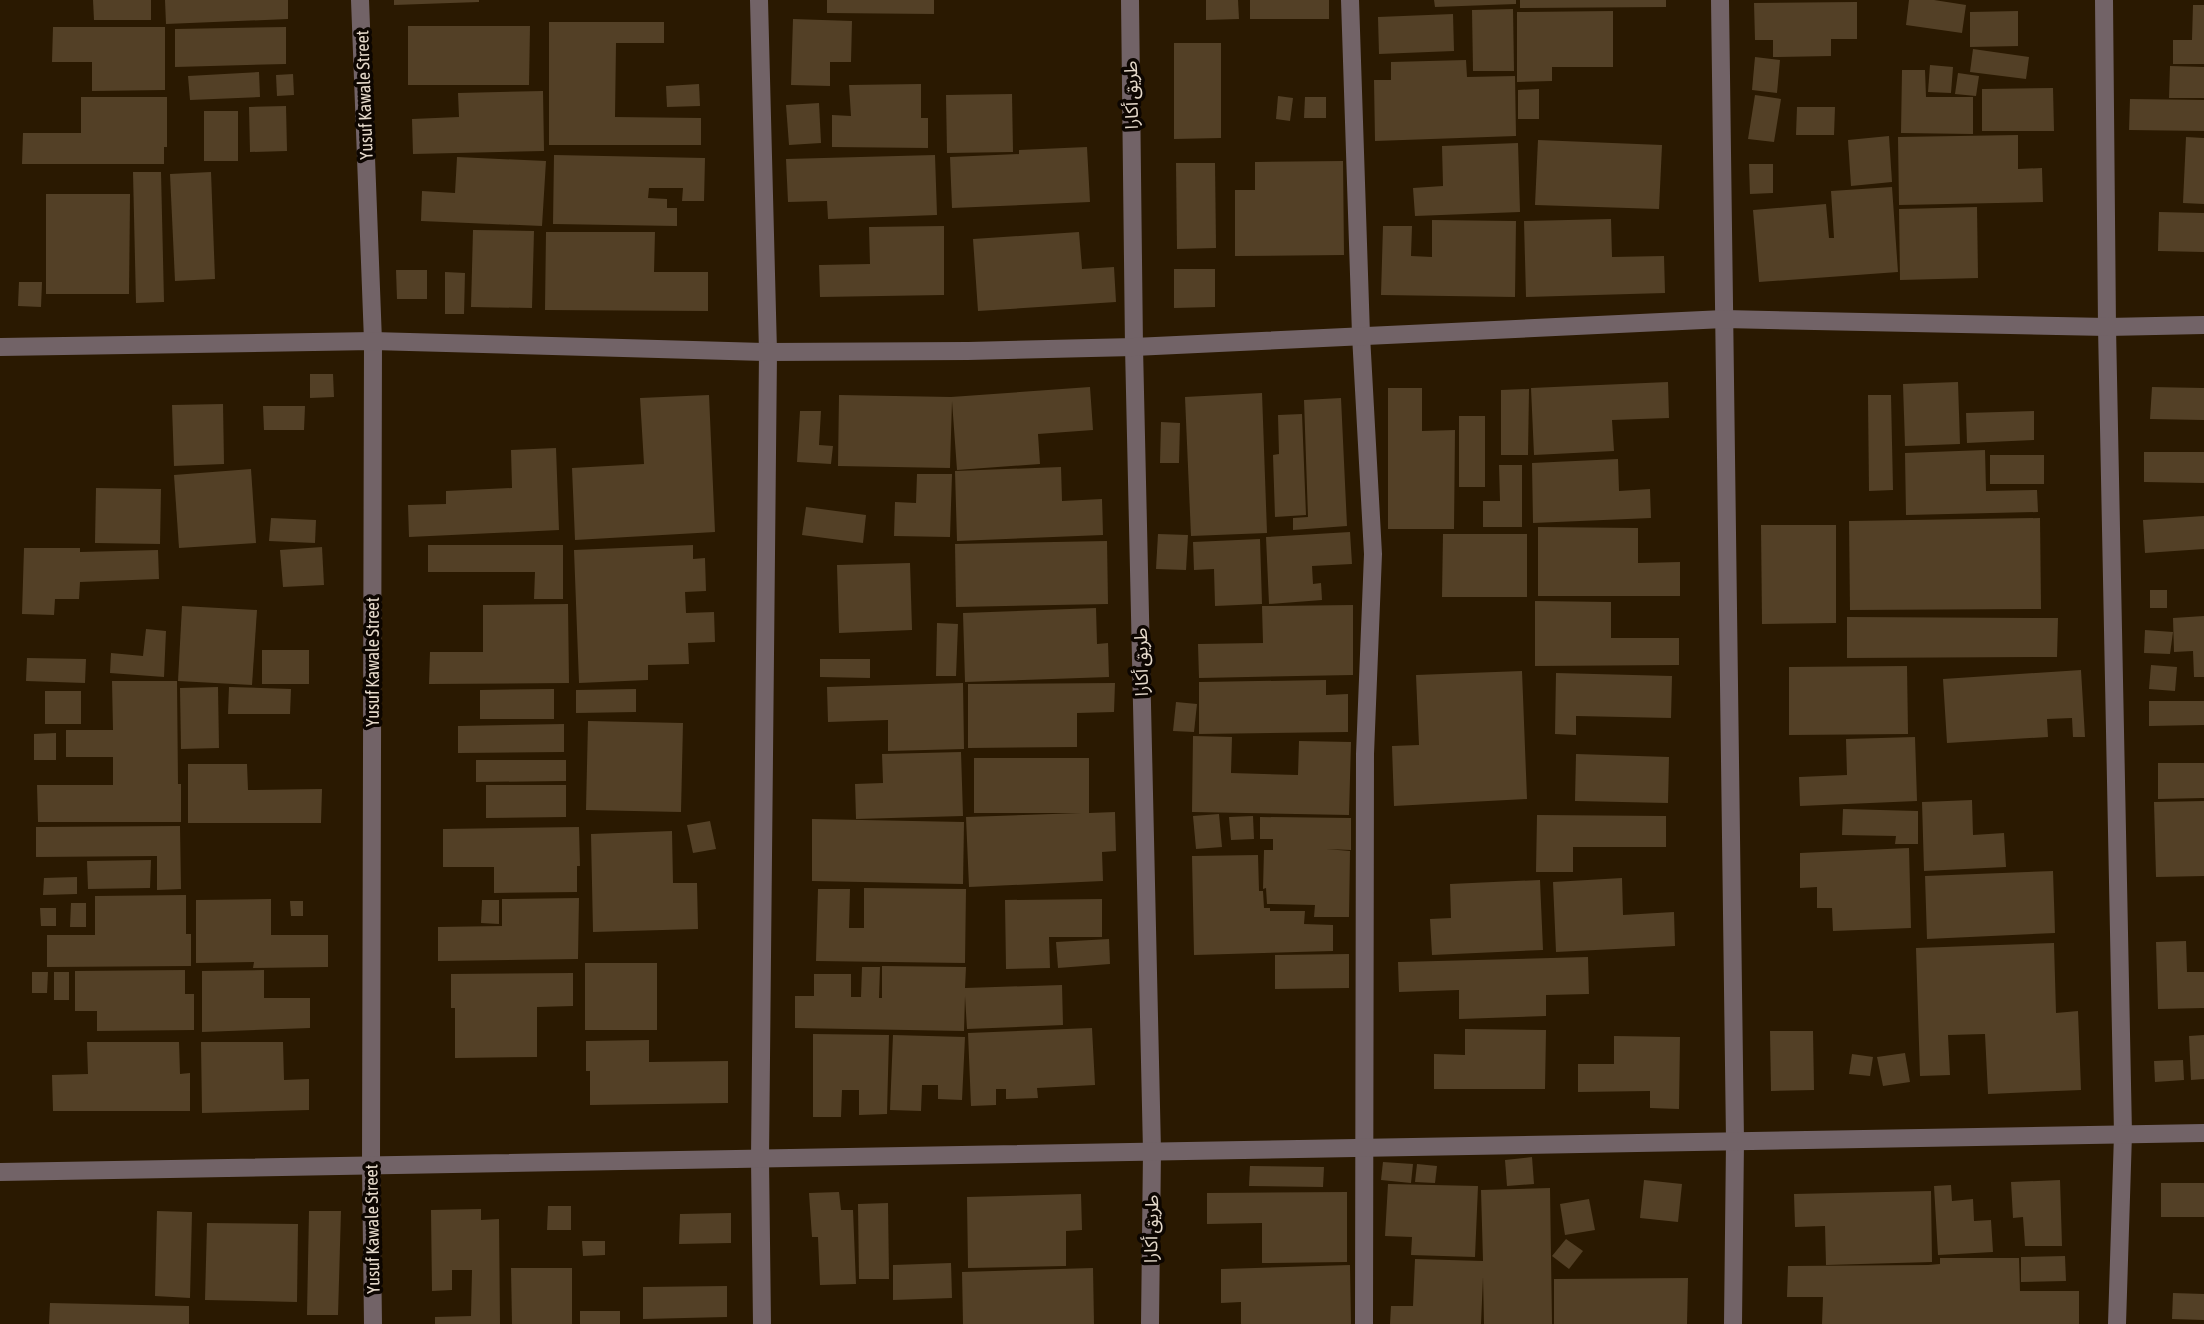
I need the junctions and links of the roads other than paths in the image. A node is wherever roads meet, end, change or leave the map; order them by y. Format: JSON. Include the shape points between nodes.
{"nodes":[{"id":1,"x":360,"y":0,"type":"edge"},
{"id":2,"x":759,"y":0,"type":"edge"},
{"id":3,"x":1130,"y":0,"type":"edge"},
{"id":4,"x":1350,"y":0,"type":"edge"},
{"id":5,"x":1720,"y":0,"type":"edge"},
{"id":6,"x":2104,"y":0,"type":"edge"},
{"id":7,"x":1724,"y":319,"type":"junction"},
{"id":8,"x":2204,"y":325,"type":"edge"},
{"id":9,"x":2107,"y":327,"type":"junction"},
{"id":10,"x":1361,"y":335,"type":"junction"},
{"id":11,"x":373,"y":341,"type":"junction"},
{"id":12,"x":0,"y":346,"type":"edge"},
{"id":13,"x":1134,"y":347,"type":"junction"},
{"id":14,"x":768,"y":352,"type":"junction"},
{"id":15,"x":2204,"y":1133,"type":"edge"},
{"id":16,"x":2123,"y":1134,"type":"junction"},
{"id":17,"x":1735,"y":1141,"type":"junction"},
{"id":18,"x":1364,"y":1148,"type":"junction"},
{"id":19,"x":1152,"y":1151,"type":"junction"},
{"id":20,"x":760,"y":1158,"type":"junction"},
{"id":21,"x":371,"y":1166,"type":"junction"},
{"id":22,"x":0,"y":1172,"type":"edge"},
{"id":23,"x":373,"y":1324,"type":"edge"},
{"id":24,"x":762,"y":1324,"type":"edge"},
{"id":25,"x":1150,"y":1324,"type":"edge"},
{"id":26,"x":1364,"y":1324,"type":"edge"},
{"id":27,"x":1733,"y":1324,"type":"edge"},
{"id":28,"x":2117,"y":1324,"type":"edge"}],
"edges":[{"from":1,"to":11,"type":"street","name":"Yusuf Kawale Street"},
{"from":2,"to":14,"type":"street"},
{"from":3,"to":13,"type":"street","name":"طريق أكارا"},
{"from":4,"to":10,"type":"street"},
{"from":5,"to":7,"type":"street"},
{"from":6,"to":9,"type":"street"},
{"from":7,"to":9,"type":"street"},
{"from":7,"to":10,"type":"street"},
{"from":7,"to":17,"type":"street"},
{"from":8,"to":9,"type":"street"},
{"from":9,"to":16,"type":"street"},
{"from":10,"to":13,"type":"street"},
{"from":10,"to":18,"type":"street","via":[[1373,554],[1365,754]]},
{"from":11,"to":12,"type":"street"},
{"from":11,"to":14,"type":"street"},
{"from":11,"to":21,"type":"street","name":"Yusuf Kawale Street"},
{"from":13,"to":14,"type":"street"},
{"from":13,"to":19,"type":"street","name":"طريق أكارا"},
{"from":14,"to":20,"type":"street"},
{"from":15,"to":16,"type":"street"},
{"from":16,"to":17,"type":"street"},
{"from":16,"to":28,"type":"street"},
{"from":17,"to":18,"type":"street"},
{"from":17,"to":27,"type":"street"},
{"from":18,"to":19,"type":"street"},
{"from":18,"to":26,"type":"street"},
{"from":19,"to":20,"type":"street"},
{"from":19,"to":25,"type":"street","name":"طريق أكارا"},
{"from":20,"to":21,"type":"street"},
{"from":20,"to":24,"type":"street"},
{"from":21,"to":22,"type":"street"},
{"from":21,"to":23,"type":"street","name":"Yusuf Kawale Street"}]}
